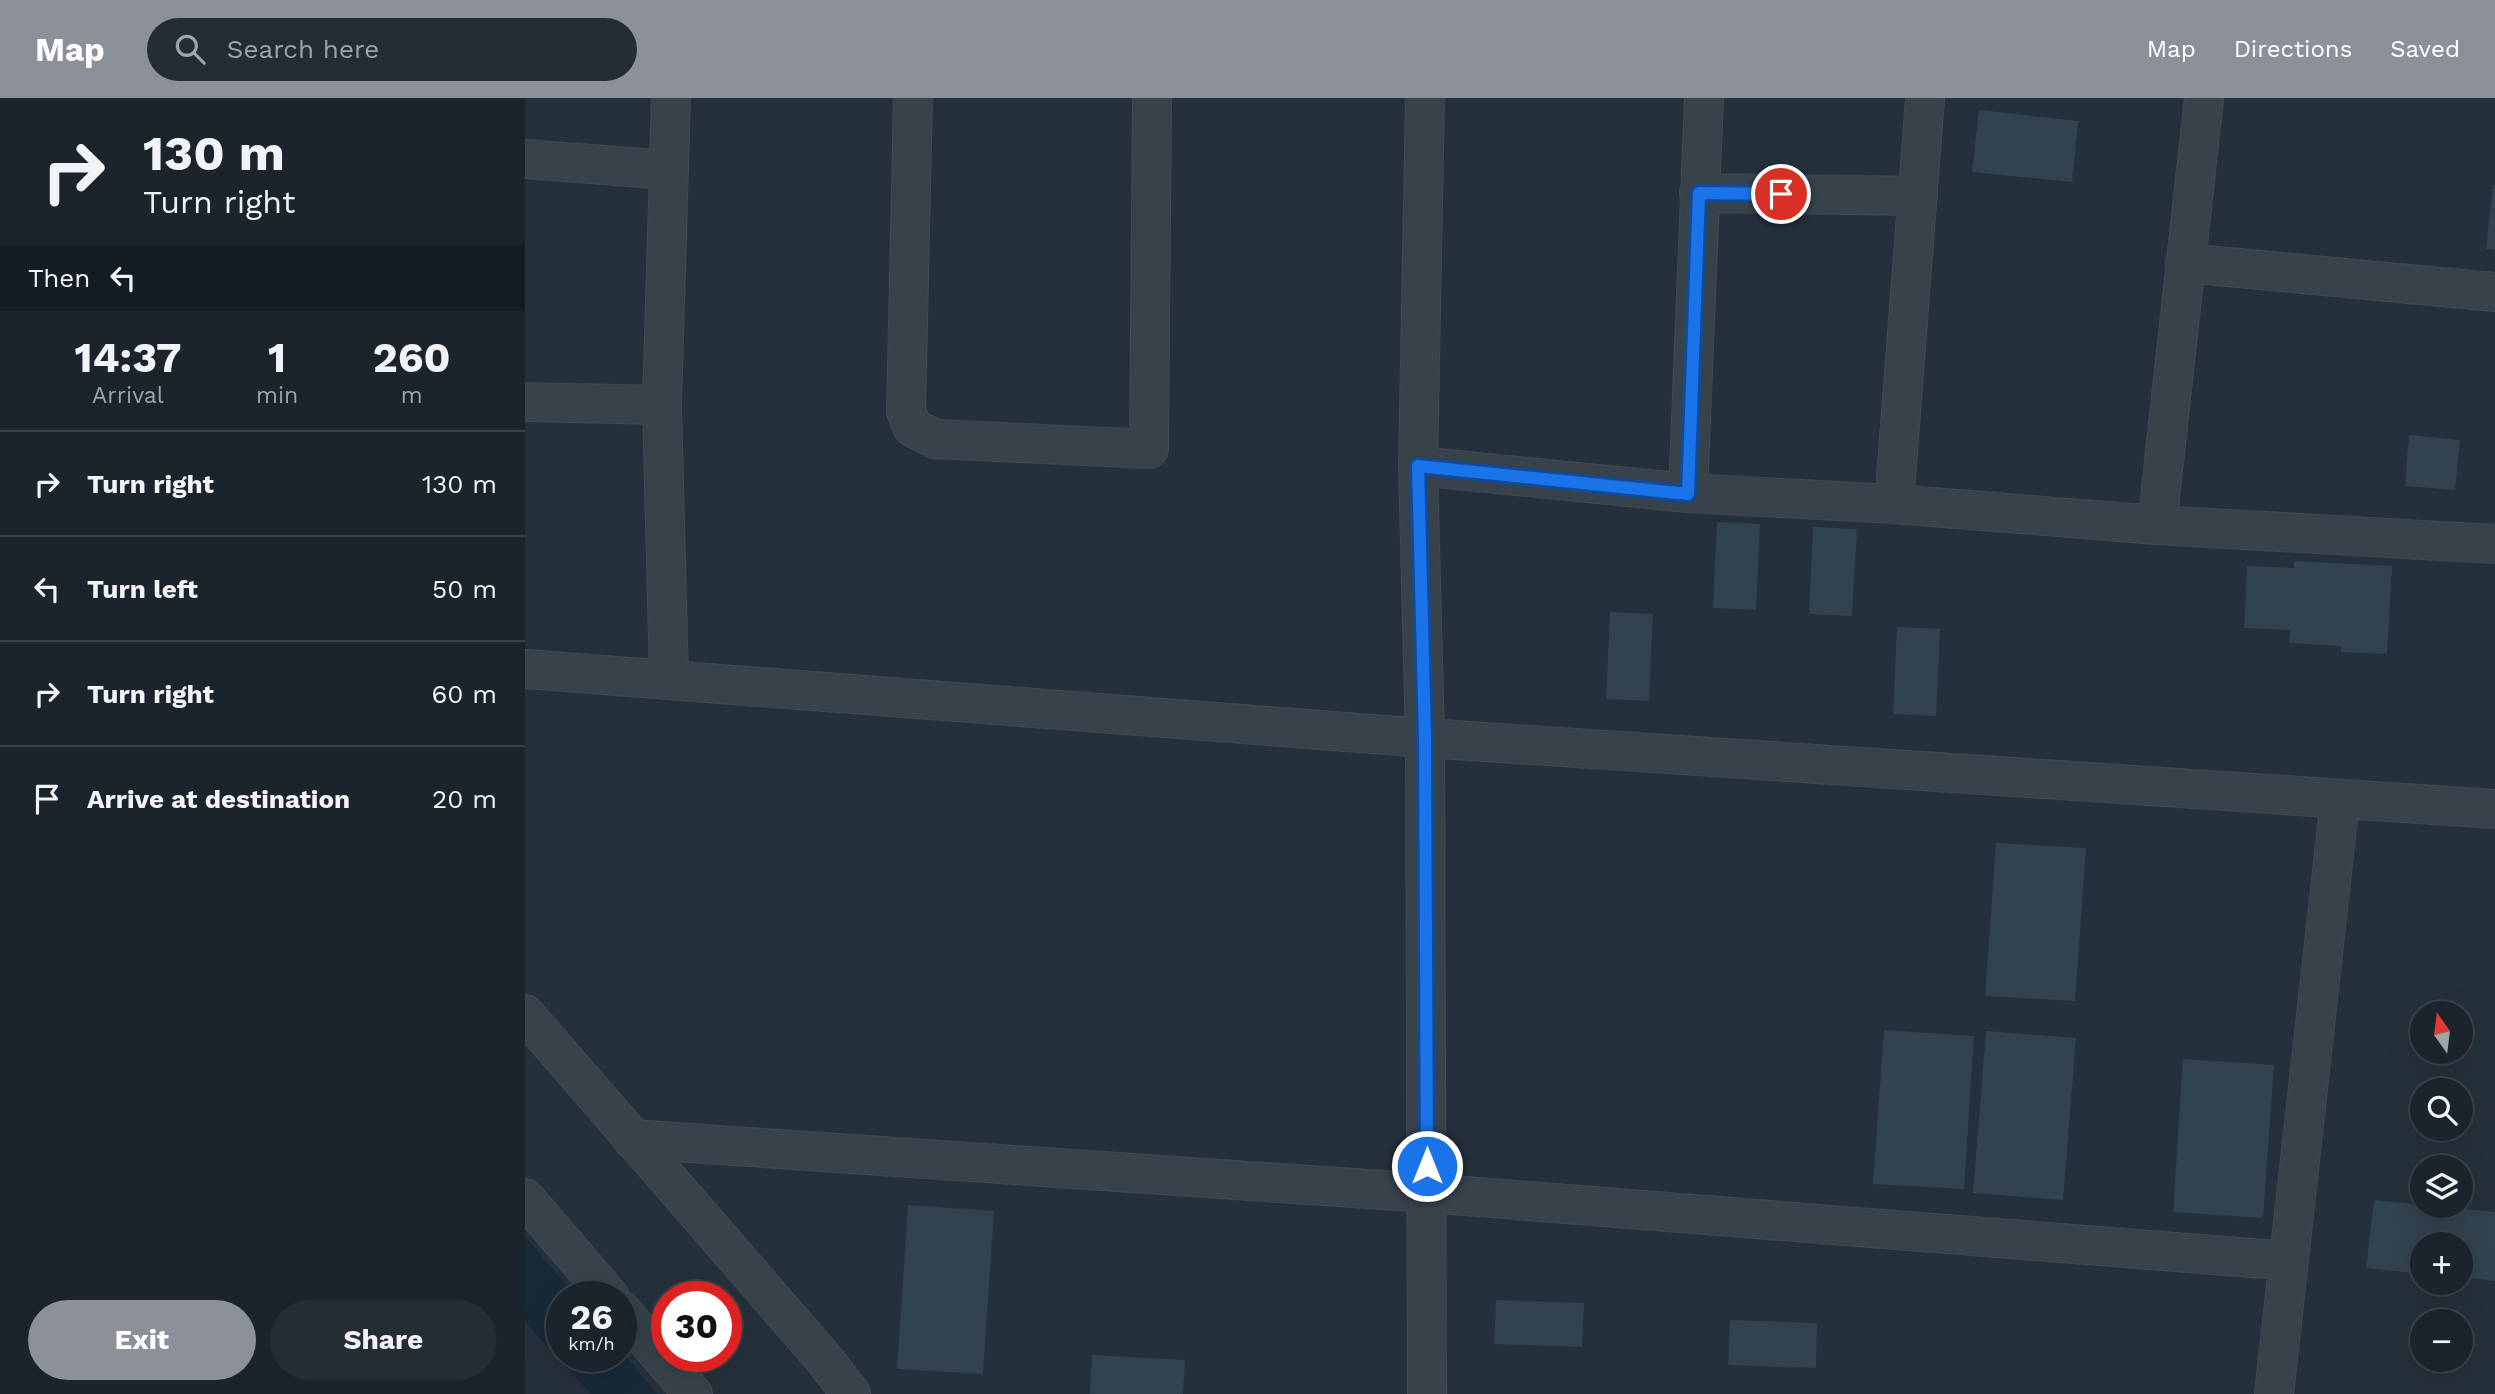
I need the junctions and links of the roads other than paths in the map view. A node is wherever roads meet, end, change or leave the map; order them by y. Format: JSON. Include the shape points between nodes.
{"nodes":[{"id":1,"x":671,"y":98,"type":"edge"},
{"id":2,"x":913,"y":98,"type":"edge"},
{"id":3,"x":1152,"y":98,"type":"edge"},
{"id":4,"x":1425,"y":98,"type":"edge"},
{"id":5,"x":1704,"y":98,"type":"edge"},
{"id":6,"x":1925,"y":98,"type":"edge"},
{"id":7,"x":2204,"y":98,"type":"edge"},
{"id":8,"x":525,"y":159,"type":"edge"},
{"id":9,"x":669,"y":170,"type":"junction"},
{"id":10,"x":1699,"y":193,"type":"junction"},
{"id":11,"x":1919,"y":196,"type":"junction"},
{"id":12,"x":2185,"y":263,"type":"junction"},
{"id":13,"x":2495,"y":292,"type":"edge"},
{"id":14,"x":525,"y":402,"type":"edge"},
{"id":15,"x":662,"y":405,"type":"junction"},
{"id":16,"x":1418,"y":466,"type":"junction"},
{"id":17,"x":1688,"y":494,"type":"junction"},
{"id":18,"x":1894,"y":504,"type":"junction"},
{"id":19,"x":2157,"y":525,"type":"junction"},
{"id":20,"x":2495,"y":544,"type":"edge"},
{"id":21,"x":525,"y":669,"type":"edge"},
{"id":22,"x":669,"y":680,"type":"junction"},
{"id":23,"x":1425,"y":738,"type":"junction"},
{"id":24,"x":2340,"y":800,"type":"junction"},
{"id":25,"x":2495,"y":809,"type":"edge"},
{"id":26,"x":525,"y":1014,"type":"edge"},
{"id":27,"x":632,"y":1139,"type":"junction"},
{"id":28,"x":1427,"y":1193,"type":"junction"},
{"id":29,"x":525,"y":1198,"type":"edge"},
{"id":30,"x":2289,"y":1261,"type":"junction"},
{"id":31,"x":596,"y":1281,"type":"edge"},
{"id":32,"x":637,"y":1329,"type":"edge"},
{"id":33,"x":693,"y":1394,"type":"edge"},
{"id":34,"x":851,"y":1394,"type":"edge"},
{"id":35,"x":1427,"y":1394,"type":"edge"},
{"id":36,"x":2274,"y":1394,"type":"edge"}],
"edges":[{"from":1,"to":9,"type":"street"},
{"from":2,"to":3,"type":"street","via":[[906,411],[912,427],[935,439],[1149,449]]},
{"from":4,"to":16,"type":"street"},
{"from":5,"to":10,"type":"street"},
{"from":6,"to":11,"type":"street"},
{"from":7,"to":12,"type":"street"},
{"from":8,"to":9,"type":"street"},
{"from":9,"to":15,"type":"street"},
{"from":10,"to":11,"type":"street"},
{"from":10,"to":17,"type":"street"},
{"from":11,"to":18,"type":"street"},
{"from":12,"to":13,"type":"street"},
{"from":12,"to":19,"type":"street"},
{"from":14,"to":15,"type":"street"},
{"from":15,"to":22,"type":"street"},
{"from":16,"to":17,"type":"street"},
{"from":16,"to":23,"type":"street"},
{"from":17,"to":18,"type":"street"},
{"from":18,"to":19,"type":"street"},
{"from":19,"to":20,"type":"street"},
{"from":21,"to":22,"type":"street"},
{"from":22,"to":23,"type":"street"},
{"from":23,"to":24,"type":"street"},
{"from":23,"to":28,"type":"street"},
{"from":24,"to":25,"type":"street"},
{"from":24,"to":30,"type":"street"},
{"from":26,"to":27,"type":"street"},
{"from":27,"to":28,"type":"street"},
{"from":27,"to":34,"type":"street"},
{"from":28,"to":30,"type":"street"},
{"from":28,"to":35,"type":"street"},
{"from":29,"to":31,"type":"street"},
{"from":30,"to":36,"type":"street"},
{"from":32,"to":33,"type":"street"}]}
